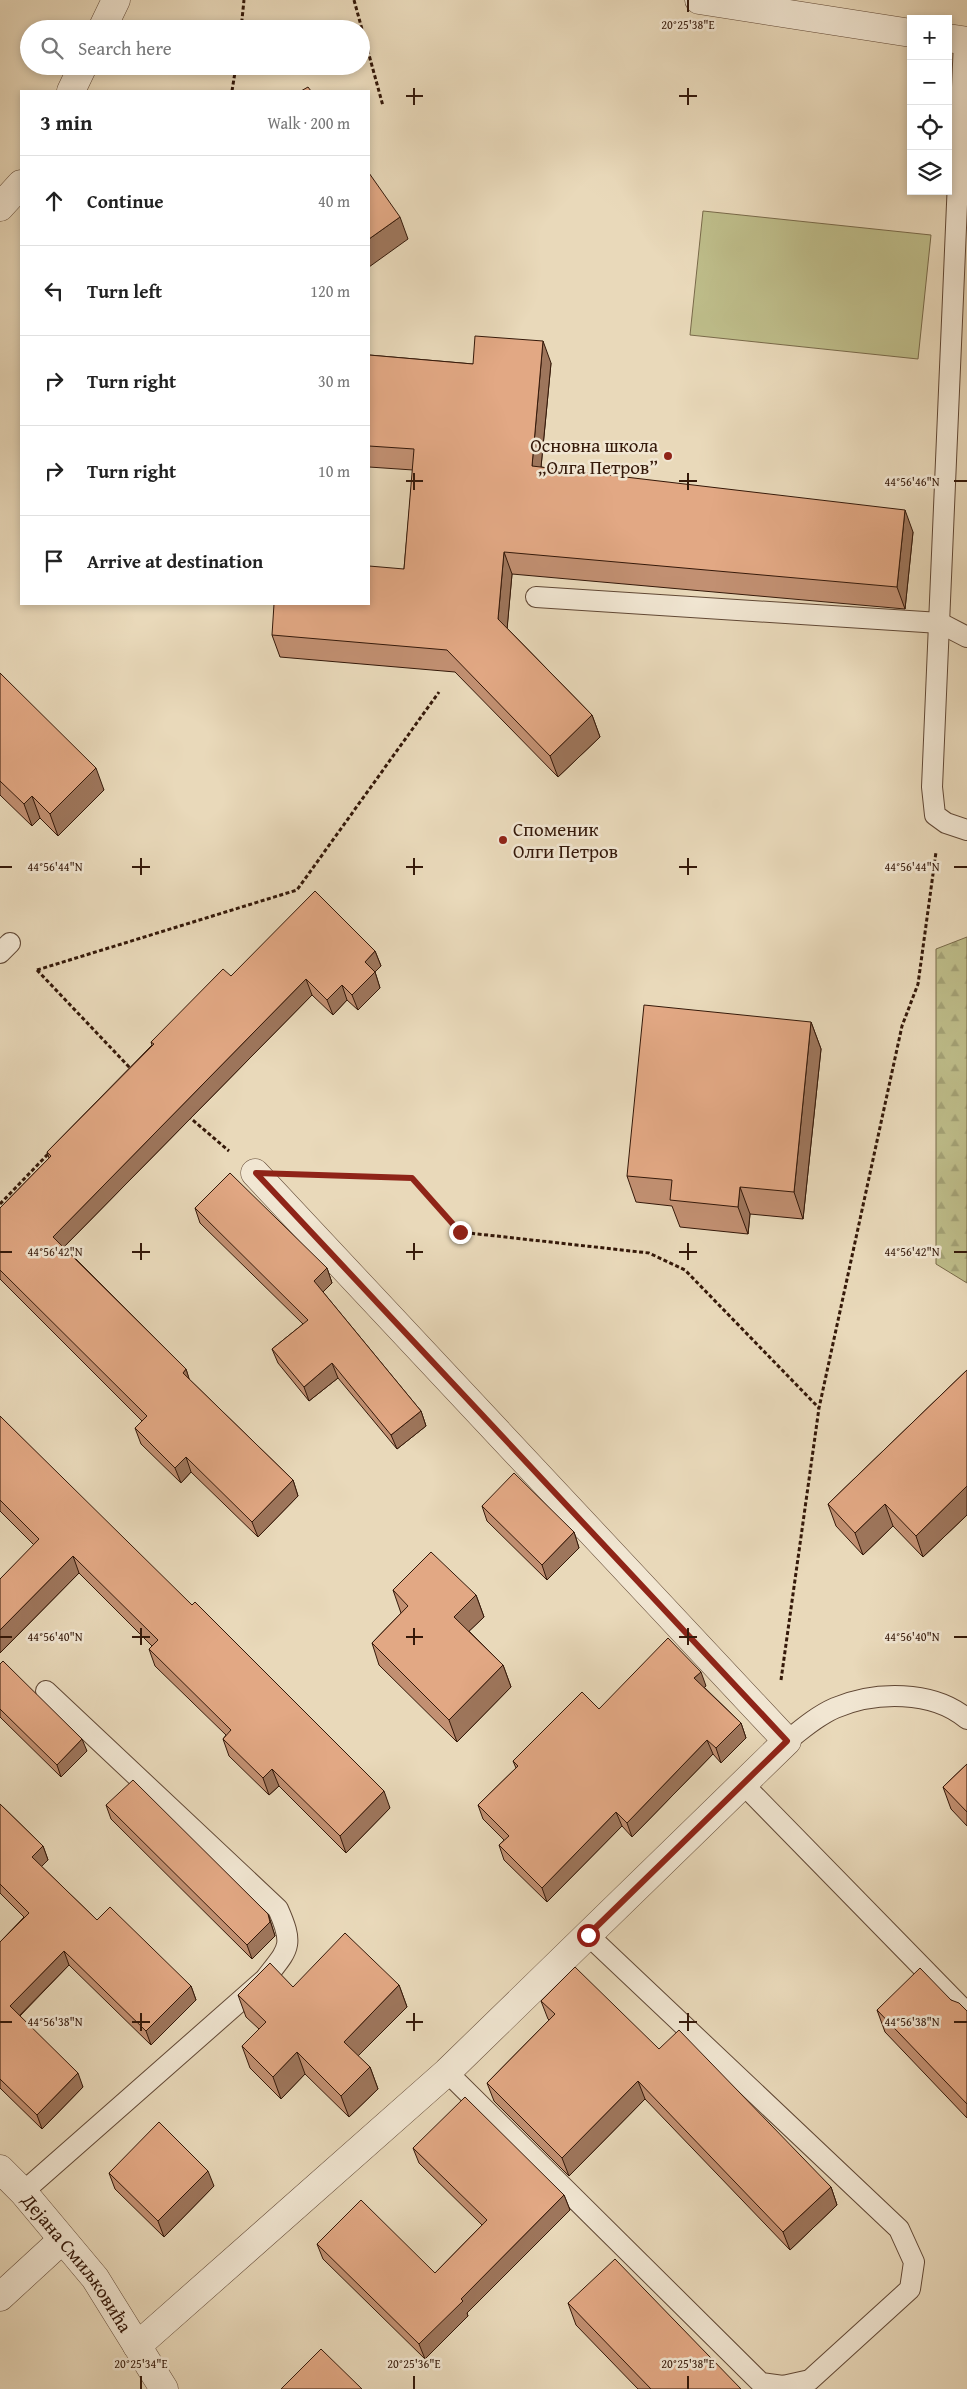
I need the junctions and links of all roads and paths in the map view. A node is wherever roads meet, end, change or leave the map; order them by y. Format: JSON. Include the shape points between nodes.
{"nodes":[{"id":1,"x":116,"y":0,"type":"edge"},
{"id":2,"x":244,"y":0,"type":"edge"},
{"id":3,"x":354,"y":0,"type":"edge"},
{"id":4,"x":700,"y":0,"type":"edge"},
{"id":5,"x":106,"y":20,"type":"edge"},
{"id":6,"x":242,"y":20,"type":"edge"},
{"id":7,"x":359,"y":20,"type":"edge"},
{"id":8,"x":907,"y":31,"type":"edge"},
{"id":9,"x":960,"y":40,"type":"edge"},
{"id":10,"x":370,"y":58,"type":"edge"},
{"id":11,"x":79,"y":75,"type":"edge"},
{"id":12,"x":235,"y":75,"type":"edge"},
{"id":13,"x":71,"y":90,"type":"edge"},
{"id":14,"x":232,"y":90,"type":"edge"},
{"id":15,"x":383,"y":106,"type":"dead end"},
{"id":16,"x":20,"y":185,"type":"edge"},
{"id":17,"x":0,"y":208,"type":"edge"},
{"id":18,"x":536,"y":597,"type":"dead end"},
{"id":19,"x":940,"y":623,"type":"junction"},
{"id":20,"x":967,"y":637,"type":"edge"},
{"id":21,"x":439,"y":692,"type":"dead end"},
{"id":22,"x":935,"y":815,"type":"junction"},
{"id":23,"x":967,"y":830,"type":"edge"},
{"id":24,"x":5,"y":948,"type":"edge"},
{"id":25,"x":37,"y":970,"type":"junction"},
{"id":26,"x":131,"y":1069,"type":"junction"},
{"id":27,"x":139,"y":1075,"type":"edge"},
{"id":28,"x":124,"y":1076,"type":"edge"},
{"id":29,"x":182,"y":1112,"type":"edge"},
{"id":30,"x":55,"y":1147,"type":"edge"},
{"id":31,"x":256,"y":1173,"type":"junction"},
{"id":32,"x":0,"y":1204,"type":"edge"},
{"id":33,"x":819,"y":1408,"type":"junction"},
{"id":34,"x":46,"y":1691,"type":"dead end"},
{"id":35,"x":967,"y":1720,"type":"edge"},
{"id":36,"x":781,"y":1734,"type":"junction"},
{"id":37,"x":743,"y":1784,"type":"junction"},
{"id":38,"x":588,"y":1935,"type":"junction"},
{"id":39,"x":967,"y":2013,"type":"edge"},
{"id":40,"x":447,"y":2072,"type":"junction"},
{"id":41,"x":0,"y":2169,"type":"edge"},
{"id":42,"x":23,"y":2192,"type":"junction"},
{"id":43,"x":62,"y":2240,"type":"junction"},
{"id":44,"x":0,"y":2297,"type":"edge"},
{"id":45,"x":137,"y":2346,"type":"junction"},
{"id":46,"x":164,"y":2389,"type":"edge"}],
"edges":[{"from":1,"to":5,"type":"street"},
{"from":2,"to":6,"type":"path"},
{"from":3,"to":7,"type":"path"},
{"from":4,"to":8,"type":"street"},
{"from":9,"to":19,"type":"lane"},
{"from":10,"to":15,"type":"path"},
{"from":11,"to":13,"type":"street"},
{"from":12,"to":14,"type":"path"},
{"from":16,"to":17,"type":"street"},
{"from":18,"to":19,"type":"lane"},
{"from":19,"to":20,"type":"lane"},
{"from":19,"to":22,"type":"lane","via":[[932,786]]},
{"from":21,"to":25,"type":"path","via":[[297,890]]},
{"from":22,"to":23,"type":"lane","via":[[946,823]]},
{"from":22,"to":33,"type":"path","via":[[936,858],[918,984],[902,1026]]},
{"from":24,"to":25,"type":"path"},
{"from":25,"to":26,"type":"path"},
{"from":26,"to":27,"type":"path"},
{"from":26,"to":28,"type":"path"},
{"from":29,"to":31,"type":"path"},
{"from":30,"to":32,"type":"path"},
{"from":31,"to":33,"type":"path","via":[[412,1178],[460,1232],[649,1253],[685,1270]]},
{"from":31,"to":36,"type":"street"},
{"from":33,"to":36,"type":"path"},
{"from":34,"to":42,"type":"lane","via":[[278,1910],[287,1930],[287,1950],[265,1980]]},
{"from":35,"to":36,"type":"lane","via":[[956,1710],[934,1702],[911,1697],[886,1697],[835,1708],[810,1723]]},
{"from":36,"to":37,"type":"street"},
{"from":37,"to":38,"type":"street"},
{"from":37,"to":39,"type":"lane"},
{"from":38,"to":40,"type":"street"},
{"from":38,"to":40,"type":"lane","via":[[899,2229],[914,2262],[910,2289],[810,2380],[783,2386],[762,2383]]},
{"from":40,"to":45,"type":"street"},
{"from":41,"to":42,"type":"street","name":"Дејана Смиљковића"},
{"from":42,"to":43,"type":"street","name":"Дејана Смиљковића"},
{"from":43,"to":44,"type":"street"},
{"from":43,"to":45,"type":"street","name":"Дејана Смиљковића","via":[[95,2278]]},
{"from":45,"to":46,"type":"street","name":"Дејана Смиљковића"}]}
